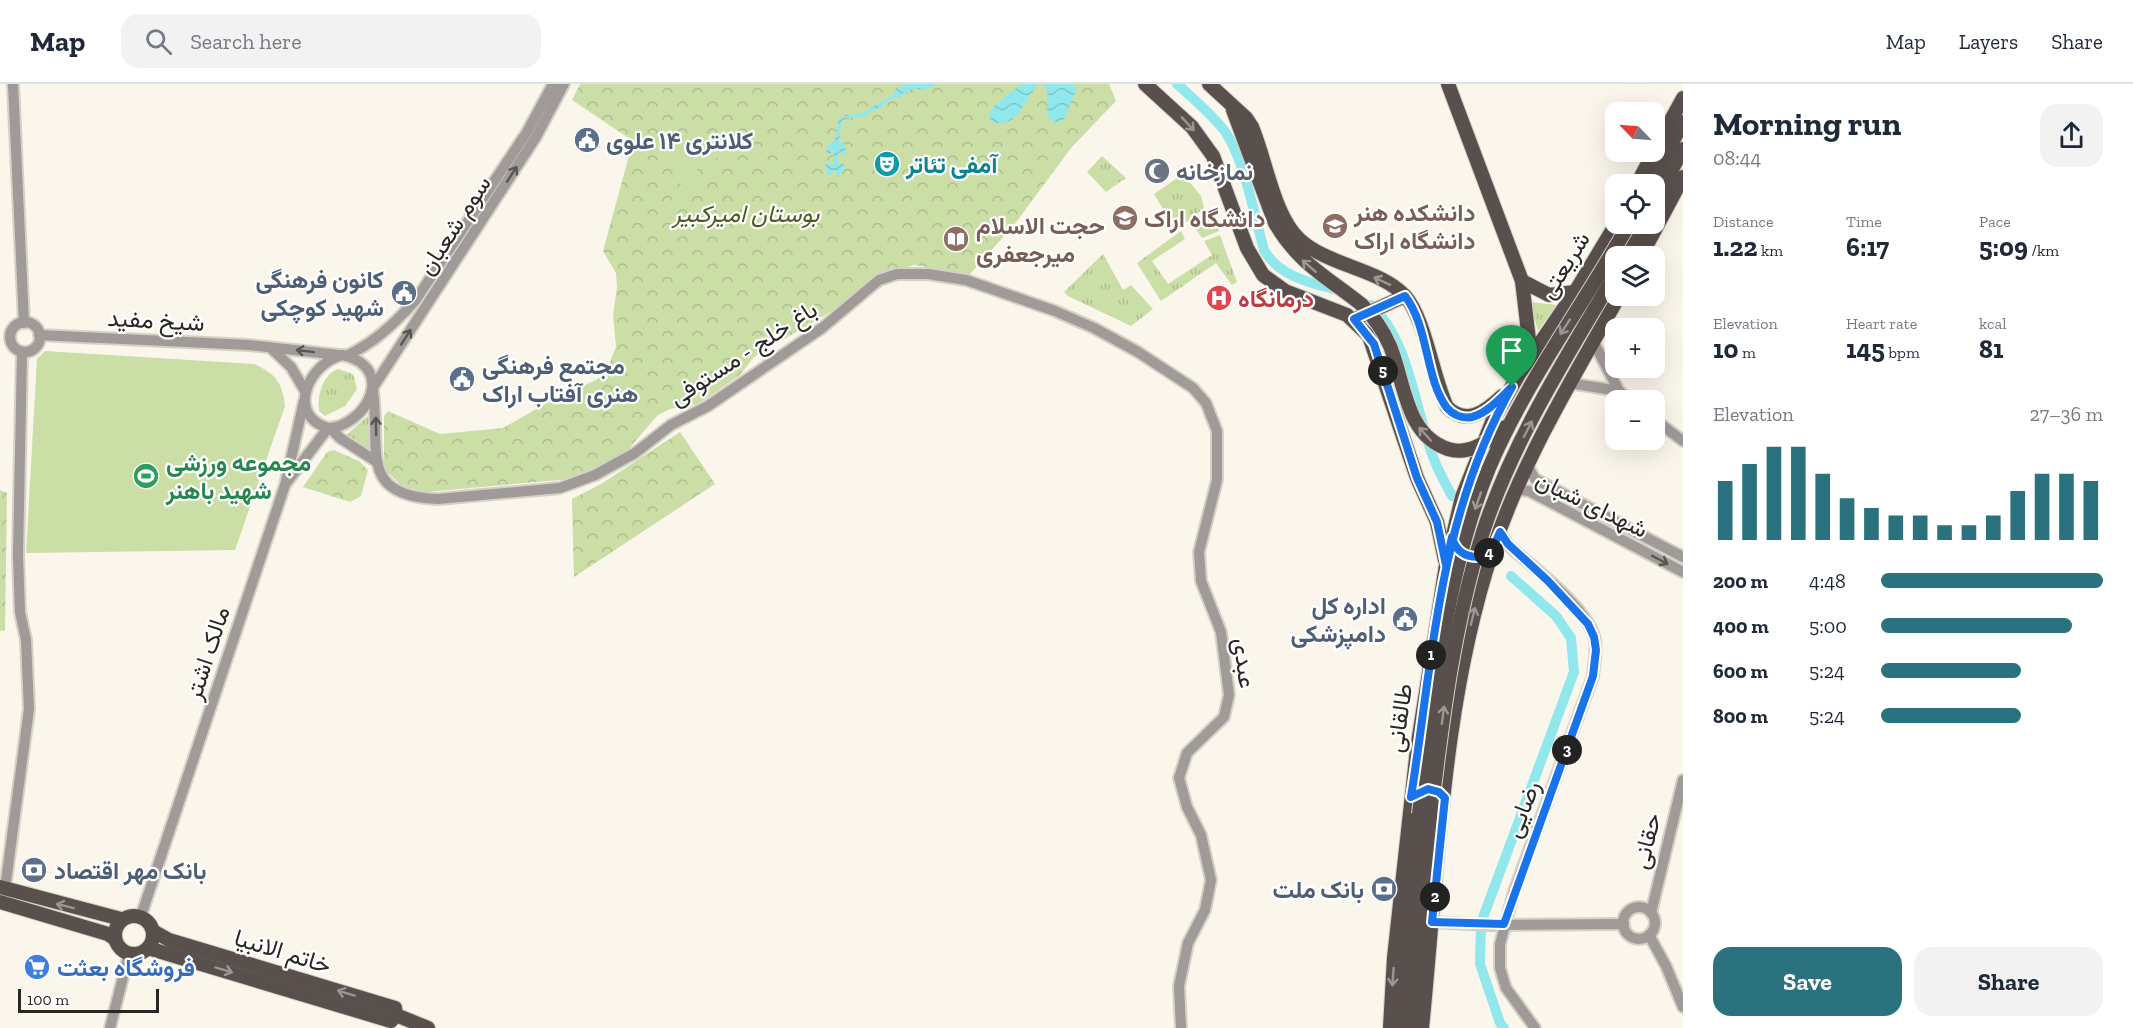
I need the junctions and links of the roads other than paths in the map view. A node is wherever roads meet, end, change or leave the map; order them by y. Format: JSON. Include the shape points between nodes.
{"nodes":[{"id":1,"x":14,"y":84,"type":"edge"},
{"id":2,"x":553,"y":84,"type":"edge"},
{"id":3,"x":564,"y":84,"type":"edge"},
{"id":4,"x":1145,"y":84,"type":"edge"},
{"id":5,"x":1209,"y":84,"type":"edge"},
{"id":6,"x":1448,"y":84,"type":"edge"},
{"id":7,"x":1683,"y":98,"type":"edge"},
{"id":8,"x":1227,"y":100,"type":"junction"},
{"id":9,"x":1683,"y":122,"type":"edge"},
{"id":10,"x":1665,"y":131,"type":"edge"},
{"id":11,"x":1683,"y":149,"type":"edge"},
{"id":12,"x":1655,"y":174,"type":"edge"},
{"id":13,"x":1683,"y":177,"type":"edge"},
{"id":14,"x":1665,"y":190,"type":"edge"},
{"id":15,"x":1665,"y":197,"type":"edge"},
{"id":16,"x":1610,"y":234,"type":"edge"},
{"id":17,"x":1623,"y":234,"type":"edge"},
{"id":18,"x":1644,"y":234,"type":"edge"},
{"id":19,"x":1634,"y":246,"type":"edge"},
{"id":20,"x":1522,"y":281,"type":"junction"},
{"id":21,"x":1575,"y":292,"type":"junction"},
{"id":22,"x":1605,"y":292,"type":"edge"},
{"id":23,"x":1405,"y":296,"type":"junction"},
{"id":24,"x":1613,"y":306,"type":"edge"},
{"id":25,"x":1354,"y":319,"type":"junction"},
{"id":26,"x":24,"y":322,"type":"junction"},
{"id":27,"x":39,"y":335,"type":"junction"},
{"id":28,"x":5,"y":336,"type":"edge"},
{"id":29,"x":1593,"y":341,"type":"junction"},
{"id":30,"x":270,"y":348,"type":"junction"},
{"id":31,"x":22,"y":352,"type":"junction"},
{"id":32,"x":1138,"y":352,"type":"joint"},
{"id":33,"x":343,"y":356,"type":"junction"},
{"id":34,"x":1528,"y":359,"type":"junction"},
{"id":35,"x":1569,"y":383,"type":"junction"},
{"id":36,"x":1512,"y":387,"type":"junction"},
{"id":37,"x":373,"y":388,"type":"junction"},
{"id":38,"x":1613,"y":390,"type":"edge"},
{"id":39,"x":1618,"y":390,"type":"edge"},
{"id":40,"x":305,"y":396,"type":"junction"},
{"id":41,"x":1511,"y":421,"type":"junction"},
{"id":42,"x":1665,"y":427,"type":"edge"},
{"id":43,"x":330,"y":428,"type":"junction"},
{"id":44,"x":1683,"y":441,"type":"edge"},
{"id":45,"x":377,"y":462,"type":"junction"},
{"id":46,"x":1528,"y":466,"type":"junction"},
{"id":47,"x":285,"y":485,"type":"junction"},
{"id":48,"x":1515,"y":494,"type":"junction"},
{"id":49,"x":1500,"y":532,"type":"junction"},
{"id":50,"x":1452,"y":537,"type":"junction"},
{"id":51,"x":1492,"y":550,"type":"junction"},
{"id":52,"x":1683,"y":557,"type":"edge"},
{"id":53,"x":1446,"y":565,"type":"junction"},
{"id":54,"x":1683,"y":572,"type":"edge"},
{"id":55,"x":1418,"y":741,"type":"junction"},
{"id":56,"x":1451,"y":741,"type":"junction"},
{"id":57,"x":1683,"y":780,"type":"edge"},
{"id":58,"x":1411,"y":797,"type":"junction"},
{"id":59,"x":1445,"y":798,"type":"junction"},
{"id":60,"x":1425,"y":814,"type":"junction"},
{"id":61,"x":2,"y":893,"type":"edge"},
{"id":62,"x":1651,"y":913,"type":"junction"},
{"id":63,"x":141,"y":916,"type":"junction"},
{"id":64,"x":122,"y":920,"type":"junction"},
{"id":65,"x":1432,"y":922,"type":"junction"},
{"id":66,"x":1504,"y":924,"type":"junction"},
{"id":67,"x":1623,"y":924,"type":"junction"},
{"id":68,"x":153,"y":930,"type":"junction"},
{"id":69,"x":1649,"y":935,"type":"junction"},
{"id":70,"x":115,"y":939,"type":"junction"},
{"id":71,"x":148,"y":948,"type":"junction"},
{"id":72,"x":129,"y":954,"type":"junction"},
{"id":73,"x":1683,"y":1007,"type":"edge"},
{"id":74,"x":396,"y":1015,"type":"junction"},
{"id":75,"x":110,"y":1028,"type":"edge"},
{"id":76,"x":428,"y":1028,"type":"edge"},
{"id":77,"x":1181,"y":1028,"type":"edge"},
{"id":78,"x":1390,"y":1028,"type":"edge"},
{"id":79,"x":1400,"y":1028,"type":"edge"},
{"id":80,"x":1412,"y":1028,"type":"edge"},
{"id":81,"x":1422,"y":1028,"type":"edge"},
{"id":82,"x":1535,"y":1028,"type":"edge"}],
"edges":[{"from":1,"to":26,"type":"street"},
{"from":2,"to":33,"type":"street","name":"سوم شعبان","via":[[527,132],[415,301],[393,325]]},
{"from":37,"to":3,"type":"street","name":"سوم شعبان","one_way":true,"via":[[536,137]]},
{"from":4,"to":25,"type":"main road","one_way":true,"via":[[1192,127],[1213,156],[1247,248],[1263,275],[1285,291]]},
{"from":5,"to":8,"type":"main road"},
{"from":6,"to":20,"type":"main road"},
{"from":7,"to":10,"type":"main road"},
{"from":23,"to":8,"type":"main road","one_way":true,"via":[[1300,240],[1282,212],[1252,127]]},
{"from":41,"to":8,"type":"main road","one_way":true,"bridge":true,"via":[[1496,435],[1470,449],[1451,450],[1430,441],[1414,420],[1390,347],[1377,322],[1362,305],[1293,251],[1275,223],[1246,140]]},
{"from":9,"to":12,"type":"main road"},
{"from":11,"to":14,"type":"main road"},
{"from":13,"to":15,"type":"main road"},
{"from":16,"to":21,"type":"main road","name":"شریعتی"},
{"from":17,"to":41,"type":"main road","one_way":true,"bridge":true},
{"from":18,"to":19,"type":"main road"},
{"from":20,"to":21,"type":"main road","via":[[1549,295]]},
{"from":20,"to":34,"type":"main road"},
{"from":21,"to":34,"type":"main road","name":"شریعتی"},
{"from":60,"to":22,"type":"main road","one_way":true,"bridge":true,"via":[[1456,639],[1484,530],[1530,424]]},
{"from":23,"to":25,"type":"main road"},
{"from":23,"to":36,"type":"main road","via":[[1417,316],[1440,393],[1454,414],[1479,414]]},
{"from":24,"to":29,"type":"main road"},
{"from":25,"to":53,"type":"main road","via":[[1374,344],[1417,478],[1437,522]]},
{"from":26,"to":27,"type":"street","via":[[35,327]]},
{"from":26,"to":28,"type":"street"},
{"from":27,"to":30,"type":"street","name":"شیخ مفید"},
{"from":27,"to":31,"type":"street","via":[[35,348]]},
{"from":28,"to":31,"type":"street"},
{"from":29,"to":35,"type":"main road"},
{"from":29,"to":39,"type":"street"},
{"from":33,"to":30,"type":"street","name":"شیخ مفید","one_way":true},
{"from":30,"to":40,"type":"street","via":[[291,367]]},
{"from":31,"to":61,"type":"street","via":[[18,556],[29,709]]},
{"from":32,"to":45,"type":"street","name":"باغ خلج - مستوفی","via":[[1055,311],[966,280],[897,274],[879,280],[822,328],[708,406],[670,424],[595,475],[560,488],[421,498],[407,495],[380,478]]},
{"from":32,"to":77,"type":"street","name":"عبدی","via":[[1193,388],[1206,403],[1217,431],[1217,480],[1198,552],[1200,581],[1221,632],[1229,695],[1224,717],[1187,753],[1179,778],[1201,835],[1210,880],[1205,910],[1188,943],[1181,976]]},
{"from":33,"to":37,"type":"street","via":[[362,363],[369,371]]},
{"from":33,"to":40,"type":"street","via":[[320,366]]},
{"from":34,"to":35,"type":"main road","via":[[1557,365],[1564,370]]},
{"from":34,"to":36,"type":"main road","name":"طالقانی"},
{"from":35,"to":38,"type":"street"},
{"from":35,"to":46,"type":"main road"},
{"from":36,"to":50,"type":"main road","name":"طالقانی","via":[[1480,448]]},
{"from":37,"to":43,"type":"street","via":[[353,417]]},
{"from":45,"to":37,"type":"street","one_way":true},
{"from":40,"to":43,"type":"street","via":[[311,418]]},
{"from":40,"to":47,"type":"street","name":"مالک اشتر"},
{"from":41,"to":60,"type":"main road","one_way":true,"bridge":true,"via":[[1489,469],[1465,541],[1433,700]]},
{"from":42,"to":44,"type":"street"},
{"from":43,"to":45,"type":"street"},
{"from":43,"to":47,"type":"street"},
{"from":46,"to":48,"type":"main road"},
{"from":46,"to":52,"type":"street","name":"شهدای شبان","via":[[1535,479]]},
{"from":47,"to":63,"type":"street","name":"مالک اشتر"},
{"from":48,"to":49,"type":"main road"},
{"from":48,"to":54,"type":"street","name":"شهدای شبان","one_way":true,"via":[[1529,491]]},
{"from":49,"to":51,"type":"main road"},
{"from":49,"to":66,"type":"street","name":"رضایی","via":[[1578,611],[1594,637],[1596,650],[1593,676]]},
{"from":50,"to":51,"type":"main road","via":[[1458,550],[1467,556],[1478,557]]},
{"from":50,"to":53,"type":"main road","name":"طالقانی"},
{"from":56,"to":51,"type":"main road","one_way":true,"via":[[1465,650]]},
{"from":53,"to":55,"type":"main road","name":"طالقانی"},
{"from":55,"to":56,"type":"main road","via":[[1435,749]]},
{"from":55,"to":58,"type":"main road","name":"طالقانی"},
{"from":56,"to":59,"type":"main road"},
{"from":57,"to":62,"type":"street","name":"حقانی"},
{"from":58,"to":59,"type":"main road","via":[[1428,789]]},
{"from":58,"to":78,"type":"main road","name":"طالقانی","one_way":true},
{"from":59,"to":65,"type":"main road"},
{"from":60,"to":79,"type":"main road"},
{"from":60,"to":80,"type":"main road"},
{"from":64,"to":61,"type":"main road","one_way":true},
{"from":61,"to":70,"type":"main road"},
{"from":62,"to":67,"type":"street","via":[[1635,908],[1628,912]]},
{"from":62,"to":69,"type":"street","via":[[1655,923]]},
{"from":63,"to":64,"type":"main road","via":[[131,915]]},
{"from":63,"to":68,"type":"main road"},
{"from":64,"to":70,"type":"main road","via":[[115,928]]},
{"from":65,"to":66,"type":"street"},
{"from":65,"to":81,"type":"main road"},
{"from":66,"to":67,"type":"street"},
{"from":66,"to":82,"type":"street","name":"رضایی","via":[[1500,968],[1513,1001]]},
{"from":67,"to":69,"type":"street","via":[[1630,937],[1640,939]]},
{"from":68,"to":71,"type":"main road"},
{"from":74,"to":68,"type":"main road","name":"خاتم الانبیا","one_way":true,"via":[[395,1008],[169,940]]},
{"from":69,"to":73,"type":"street"},
{"from":70,"to":72,"type":"main road"},
{"from":71,"to":72,"type":"main road"},
{"from":71,"to":74,"type":"main road","name":"خاتم الانبیا","one_way":true,"via":[[391,1021]]},
{"from":72,"to":75,"type":"street"},
{"from":74,"to":76,"type":"main road","name":"خاتم الانبیا"}]}
